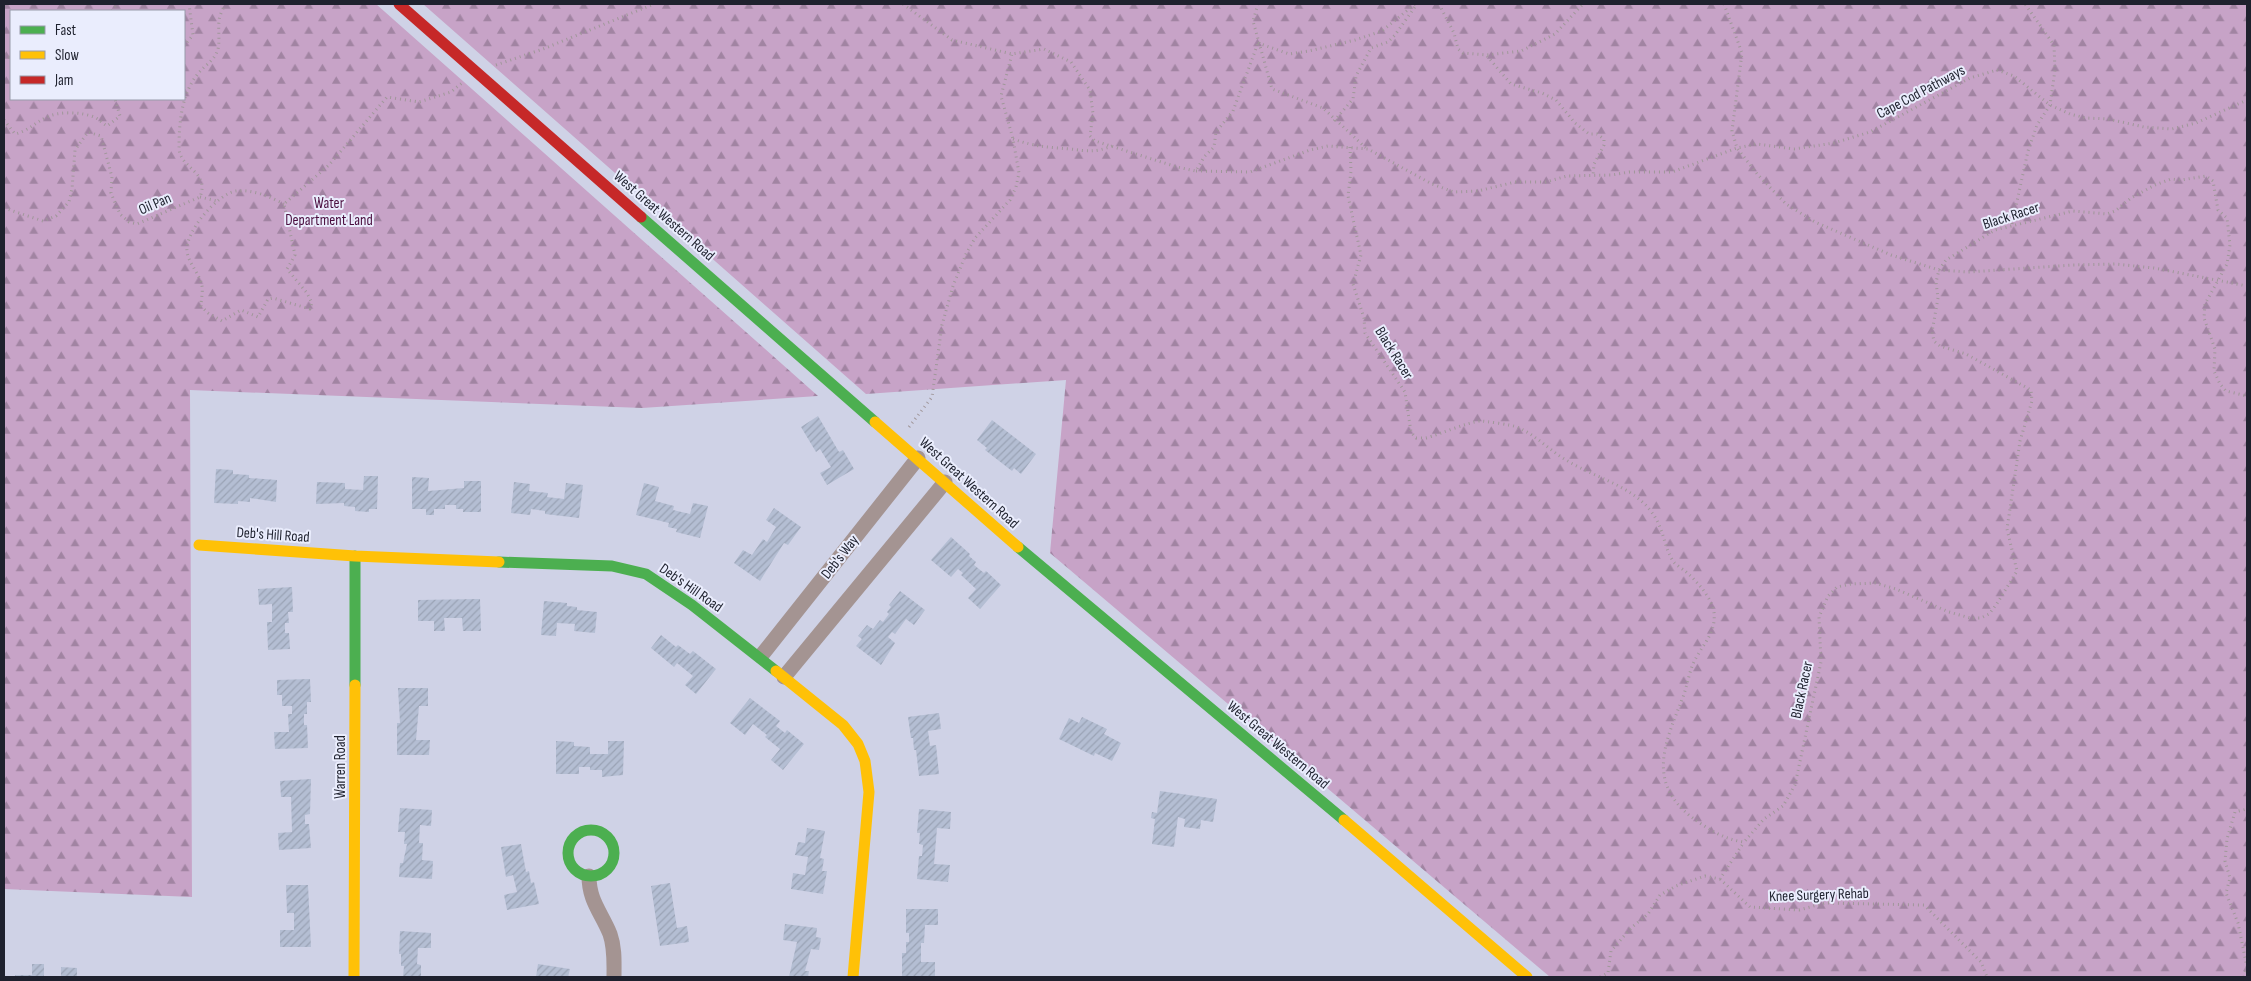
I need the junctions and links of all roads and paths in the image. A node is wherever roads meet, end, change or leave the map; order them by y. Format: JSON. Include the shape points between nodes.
{"nodes":[{"id":1,"x":188,"y":4,"type":"edge"},
{"id":2,"x":225,"y":4,"type":"edge"},
{"id":3,"x":398,"y":4,"type":"edge"},
{"id":4,"x":654,"y":4,"type":"edge"},
{"id":5,"x":903,"y":4,"type":"edge"},
{"id":6,"x":1258,"y":4,"type":"edge"},
{"id":7,"x":1416,"y":4,"type":"edge"},
{"id":8,"x":1439,"y":4,"type":"edge"},
{"id":9,"x":1583,"y":4,"type":"edge"},
{"id":10,"x":1724,"y":4,"type":"edge"},
{"id":11,"x":2025,"y":4,"type":"edge"},
{"id":12,"x":1258,"y":43,"type":"junction"},
{"id":13,"x":185,"y":45,"type":"edge"},
{"id":14,"x":1012,"y":54,"type":"junction"},
{"id":15,"x":1487,"y":55,"type":"junction"},
{"id":16,"x":475,"y":72,"type":"junction"},
{"id":17,"x":115,"y":100,"type":"edge"},
{"id":18,"x":2247,"y":100,"type":"edge"},
{"id":19,"x":2050,"y":105,"type":"junction"},
{"id":20,"x":4,"y":120,"type":"edge"},
{"id":21,"x":1334,"y":121,"type":"junction"},
{"id":22,"x":1013,"y":138,"type":"junction"},
{"id":23,"x":1113,"y":146,"type":"junction"},
{"id":24,"x":1350,"y":147,"type":"junction"},
{"id":25,"x":1736,"y":148,"type":"junction"},
{"id":26,"x":1368,"y":150,"type":"junction"},
{"id":27,"x":1196,"y":170,"type":"junction"},
{"id":28,"x":1593,"y":176,"type":"junction"},
{"id":29,"x":200,"y":198,"type":"junction"},
{"id":30,"x":217,"y":201,"type":"junction"},
{"id":31,"x":284,"y":204,"type":"junction"},
{"id":32,"x":4,"y":208,"type":"edge"},
{"id":33,"x":2012,"y":225,"type":"junction"},
{"id":34,"x":1939,"y":270,"type":"junction"},
{"id":35,"x":2219,"y":279,"type":"junction"},
{"id":36,"x":2247,"y":286,"type":"edge"},
{"id":37,"x":2247,"y":396,"type":"edge"},
{"id":38,"x":892,"y":434,"type":"junction"},
{"id":39,"x":918,"y":458,"type":"junction"},
{"id":40,"x":945,"y":482,"type":"junction"},
{"id":41,"x":199,"y":545,"type":"dead end"},
{"id":42,"x":355,"y":556,"type":"junction"},
{"id":43,"x":761,"y":656,"type":"junction"},
{"id":44,"x":784,"y":677,"type":"junction"},
{"id":45,"x":2247,"y":809,"type":"edge"},
{"id":46,"x":1744,"y":842,"type":"junction"},
{"id":47,"x":589,"y":876,"type":"junction"},
{"id":48,"x":1720,"y":879,"type":"junction"},
{"id":49,"x":354,"y":977,"type":"edge"},
{"id":50,"x":614,"y":977,"type":"edge"},
{"id":51,"x":853,"y":977,"type":"edge"},
{"id":52,"x":1527,"y":977,"type":"edge"},
{"id":53,"x":1600,"y":977,"type":"edge"},
{"id":54,"x":1986,"y":977,"type":"edge"},
{"id":55,"x":2244,"y":977,"type":"edge"}],
"edges":[{"from":1,"to":13,"type":"path","via":[[193,35]]},
{"from":2,"to":29,"type":"path","via":[[219,21],[218,49],[212,62],[197,74],[188,90],[179,131],[180,152],[199,175],[203,190]]},
{"from":3,"to":16,"type":"street","name":"West Great Western Road"},
{"from":4,"to":16,"type":"path","via":[[543,49]]},
{"from":5,"to":14,"type":"path","via":[[952,40]]},
{"from":6,"to":12,"type":"path","via":[[1254,21]]},
{"from":7,"to":12,"type":"path","via":[[1382,31],[1309,52],[1289,54]]},
{"from":7,"to":21,"type":"path","via":[[1388,42],[1371,48],[1356,76],[1353,99]]},
{"from":8,"to":15,"type":"path","via":[[1454,33],[1458,49],[1463,53]]},
{"from":9,"to":15,"type":"path","via":[[1555,34],[1521,52]]},
{"from":10,"to":25,"type":"path","via":[[1742,53],[1732,131]]},
{"from":11,"to":19,"type":"path","via":[[2054,46],[2055,70]]},
{"from":12,"to":21,"type":"path","via":[[1272,89],[1323,108]]},
{"from":12,"to":27,"type":"path","via":[[1233,111],[1216,132],[1214,147]]},
{"from":14,"to":22,"type":"path","via":[[1001,96]]},
{"from":14,"to":23,"type":"path","via":[[1044,49],[1071,62],[1090,90],[1094,114],[1090,136],[1095,141]]},
{"from":15,"to":28,"type":"path","via":[[1511,84],[1556,100],[1575,123],[1589,134],[1604,138]]},
{"from":16,"to":31,"type":"path","via":[[451,92],[419,102],[387,97],[329,165]]},
{"from":16,"to":38,"type":"street","name":"West Great Western Road"},
{"from":17,"to":20,"type":"path","via":[[120,116],[107,126],[96,117],[59,114],[46,117],[29,131],[15,134]]},
{"from":18,"to":19,"type":"path","name":"Cape Cod Pathways","via":[[2196,123],[2172,129],[2086,118]]},
{"from":19,"to":25,"type":"path","name":"Cape Cod Pathways","via":[[2014,76],[1997,70],[1970,78],[1870,132],[1794,149],[1757,144]]},
{"from":19,"to":33,"type":"path","via":[[2037,125],[2028,152]]},
{"from":21,"to":26,"type":"path"},
{"from":22,"to":23,"type":"path","via":[[1046,148],[1088,152]]},
{"from":22,"to":38,"type":"path","via":[[1019,173],[1016,188],[1010,200],[975,238],[953,286],[942,325],[932,397],[906,430]]},
{"from":23,"to":27,"type":"path"},
{"from":24,"to":26,"type":"path"},
{"from":24,"to":27,"type":"path","via":[[1328,146],[1310,150],[1250,172]]},
{"from":24,"to":46,"type":"path","name":"Black Racer","via":[[1348,196],[1361,255],[1353,284],[1364,318],[1365,333],[1405,392],[1411,432],[1416,438],[1426,438],[1480,421],[1515,426],[1536,437],[1555,454],[1636,498],[1648,508],[1663,530],[1674,562],[1712,603],[1712,629],[1707,644],[1696,656],[1674,718],[1663,758],[1663,772],[1667,787],[1680,808],[1731,840]]},
{"from":25,"to":28,"type":"path","name":"Cape Cod Pathways","via":[[1672,172]]},
{"from":25,"to":34,"type":"path","via":[[1786,204],[1815,222],[1891,255]]},
{"from":26,"to":28,"type":"path","name":"Cape Cod Pathways","via":[[1454,192],[1478,191],[1515,182],[1546,182],[1567,176]]},
{"from":29,"to":30,"type":"path"},
{"from":29,"to":32,"type":"path","name":"Oil Pan","via":[[137,224],[129,222],[120,214],[111,193],[112,177],[101,136],[88,132],[75,150],[69,202],[56,216],[43,220]]},
{"from":30,"to":31,"type":"path","via":[[236,191],[258,194]]},
{"from":30,"to":31,"type":"path","via":[[196,225],[189,238],[187,252],[202,287],[201,306],[222,321],[241,310],[258,317],[268,299],[273,298],[310,309],[312,303],[307,293],[287,269],[296,255]]},
{"from":33,"to":34,"type":"path","name":"Black Racer","via":[[1995,230],[1953,254]]},
{"from":33,"to":35,"type":"path","name":"Black Racer","via":[[2073,210],[2107,214],[2155,185],[2171,179],[2206,176],[2213,181],[2218,210],[2227,218],[2229,227],[2228,254]]},
{"from":34,"to":35,"type":"path","via":[[1969,272],[2115,264]]},
{"from":34,"to":46,"type":"path","name":"Black Racer","via":[[1936,282],[1938,311],[1932,332],[1934,341],[1966,354],[2031,390],[2032,401],[2020,441],[2007,529],[2017,571],[1996,605],[1981,618],[1950,612],[1875,583],[1837,587],[1824,604],[1820,618],[1821,662],[1795,785],[1783,806],[1764,819]]},
{"from":35,"to":36,"type":"path"},
{"from":35,"to":37,"type":"path","name":"Black Racer","via":[[2205,304],[2204,318],[2215,349],[2214,371],[2226,391]]},
{"from":38,"to":39,"type":"street","name":"West Great Western Road"},
{"from":39,"to":40,"type":"street","name":"West Great Western Road"},
{"from":39,"to":43,"type":"street","name":"Deb's Way"},
{"from":40,"to":44,"type":"street"},
{"from":40,"to":52,"type":"street","name":"West Great Western Road"},
{"from":41,"to":42,"type":"street","name":"Deb's Hill Road"},
{"from":42,"to":43,"type":"street","name":"Deb's Hill Road","via":[[629,569],[661,582]]},
{"from":42,"to":49,"type":"street","name":"Warren Road"},
{"from":43,"to":44,"type":"street","name":"Deb's Hill Road"},
{"from":44,"to":51,"type":"street","name":"Deb's Hill Road","via":[[846,730],[858,745],[867,771],[869,792]]},
{"from":45,"to":55,"type":"path","via":[[2235,812],[2225,861],[2230,878],[2226,894],[2238,923],[2247,967]]},
{"from":46,"to":48,"type":"path"},
{"from":47,"to":47,"type":"street","via":[[575,869],[568,850],[572,838],[581,832],[599,831],[613,844],[613,860],[605,872]]},
{"from":47,"to":50,"type":"street","via":[[589,891],[610,934]]},
{"from":48,"to":53,"type":"path","via":[[1705,876],[1660,895],[1648,914],[1611,951],[1608,973]]},
{"from":48,"to":54,"type":"path","name":"Knee Surgery Rehab","via":[[1750,907],[1799,910],[1825,903],[1924,905],[1981,962]]}]}
